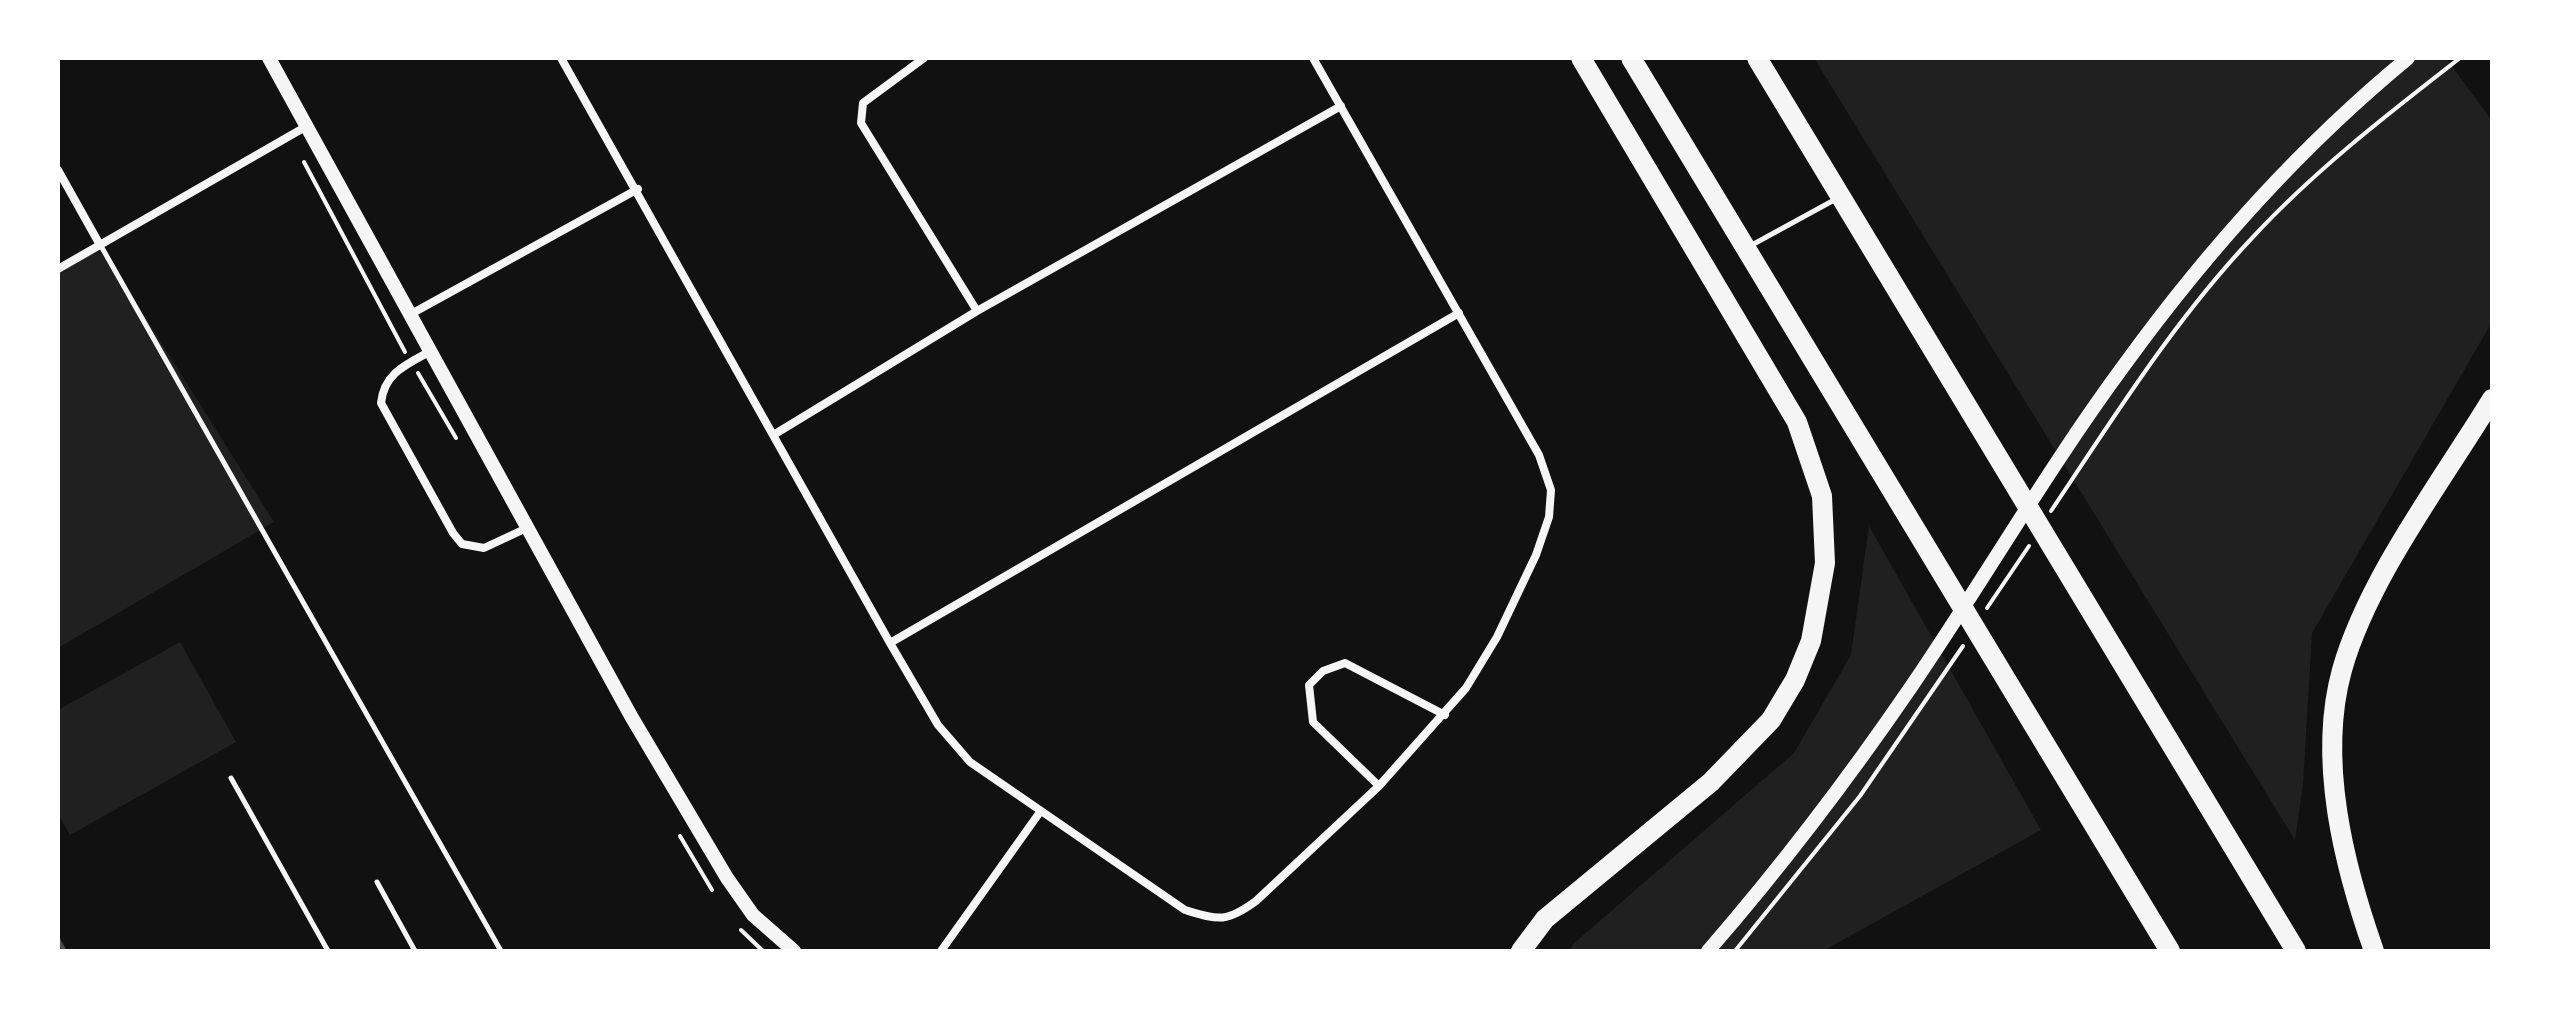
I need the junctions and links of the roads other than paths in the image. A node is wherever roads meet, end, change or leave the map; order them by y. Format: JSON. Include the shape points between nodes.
{"nodes":[{"id":1,"x":269,"y":58,"type":"edge"},
{"id":2,"x":561,"y":58,"type":"edge"},
{"id":3,"x":924,"y":58,"type":"edge"},
{"id":4,"x":1313,"y":58,"type":"edge"},
{"id":5,"x":1581,"y":58,"type":"edge"},
{"id":6,"x":1631,"y":58,"type":"edge"},
{"id":7,"x":1757,"y":58,"type":"edge"},
{"id":8,"x":2408,"y":58,"type":"edge"},
{"id":9,"x":1341,"y":106,"type":"junction"},
{"id":10,"x":307,"y":126,"type":"junction"},
{"id":11,"x":58,"y":170,"type":"edge"},
{"id":12,"x":638,"y":189,"type":"junction"},
{"id":13,"x":1840,"y":197,"type":"junction"},
{"id":14,"x":100,"y":245,"type":"junction"},
{"id":15,"x":1746,"y":248,"type":"junction"},
{"id":16,"x":58,"y":269,"type":"edge"},
{"id":17,"x":977,"y":311,"type":"junction"},
{"id":18,"x":1459,"y":313,"type":"junction"},
{"id":19,"x":411,"y":314,"type":"junction"},
{"id":20,"x":429,"y":352,"type":"junction"},
{"id":21,"x":2492,"y":399,"type":"edge"},
{"id":22,"x":775,"y":434,"type":"junction"},
{"id":23,"x":529,"y":527,"type":"junction"},
{"id":24,"x":890,"y":643,"type":"junction"},
{"id":25,"x":1445,"y":715,"type":"junction"},
{"id":26,"x":231,"y":778,"type":"dead end"},
{"id":27,"x":1379,"y":786,"type":"junction"},
{"id":28,"x":1040,"y":812,"type":"junction"},
{"id":29,"x":377,"y":882,"type":"dead end"},
{"id":30,"x":328,"y":951,"type":"edge"},
{"id":31,"x":415,"y":951,"type":"edge"},
{"id":32,"x":501,"y":951,"type":"edge"},
{"id":33,"x":794,"y":951,"type":"edge"},
{"id":34,"x":941,"y":951,"type":"edge"},
{"id":35,"x":1521,"y":951,"type":"edge"},
{"id":36,"x":1708,"y":951,"type":"edge"},
{"id":37,"x":2170,"y":951,"type":"edge"},
{"id":38,"x":2296,"y":951,"type":"edge"},
{"id":39,"x":2374,"y":951,"type":"edge"}],
"edges":[{"from":1,"to":10,"type":"street"},
{"from":2,"to":12,"type":"street"},
{"from":3,"to":17,"type":"street","via":[[863,103],[861,123]]},
{"from":4,"to":9,"type":"street"},
{"from":5,"to":35,"type":"highway","via":[[1797,422],[1822,496],[1825,563],[1811,641],[1771,720],[1728,767],[1545,919]]},
{"from":6,"to":15,"type":"highway"},
{"from":7,"to":13,"type":"highway"},
{"from":8,"to":36,"type":"street","via":[[2329,126],[2236,225],[2153,326],[1911,687],[1816,819]]},
{"from":9,"to":17,"type":"street"},
{"from":9,"to":18,"type":"street"},
{"from":10,"to":14,"type":"street"},
{"from":10,"to":19,"type":"street"},
{"from":11,"to":14,"type":"street"},
{"from":12,"to":19,"type":"street"},
{"from":12,"to":22,"type":"street"},
{"from":13,"to":15,"type":"lane"},
{"from":13,"to":38,"type":"highway"},
{"from":14,"to":16,"type":"street"},
{"from":14,"to":32,"type":"lane"},
{"from":15,"to":37,"type":"highway"},
{"from":17,"to":22,"type":"street"},
{"from":18,"to":24,"type":"street"},
{"from":18,"to":25,"type":"street","via":[[1539,455],[1551,490],[1549,517],[1536,555],[1497,637]]},
{"from":19,"to":20,"type":"street"},
{"from":20,"to":23,"type":"street"},
{"from":20,"to":23,"type":"street","via":[[398,369],[383,385],[381,403],[453,533],[462,544],[484,548]]},
{"from":21,"to":39,"type":"highway","via":[[2381,580],[2356,629],[2338,686],[2334,734],[2339,812],[2356,897]]},
{"from":22,"to":24,"type":"street"},
{"from":23,"to":33,"type":"street","via":[[631,716],[727,878],[753,915]]},
{"from":24,"to":28,"type":"street","via":[[952,744]]},
{"from":25,"to":27,"type":"street"},
{"from":25,"to":27,"type":"street","via":[[1345,663],[1323,671],[1309,685],[1313,722]]},
{"from":26,"to":30,"type":"lane"},
{"from":27,"to":28,"type":"street","via":[[1256,901],[1234,917],[1215,919],[1185,910]]},
{"from":28,"to":34,"type":"street"},
{"from":29,"to":31,"type":"lane"}]}
